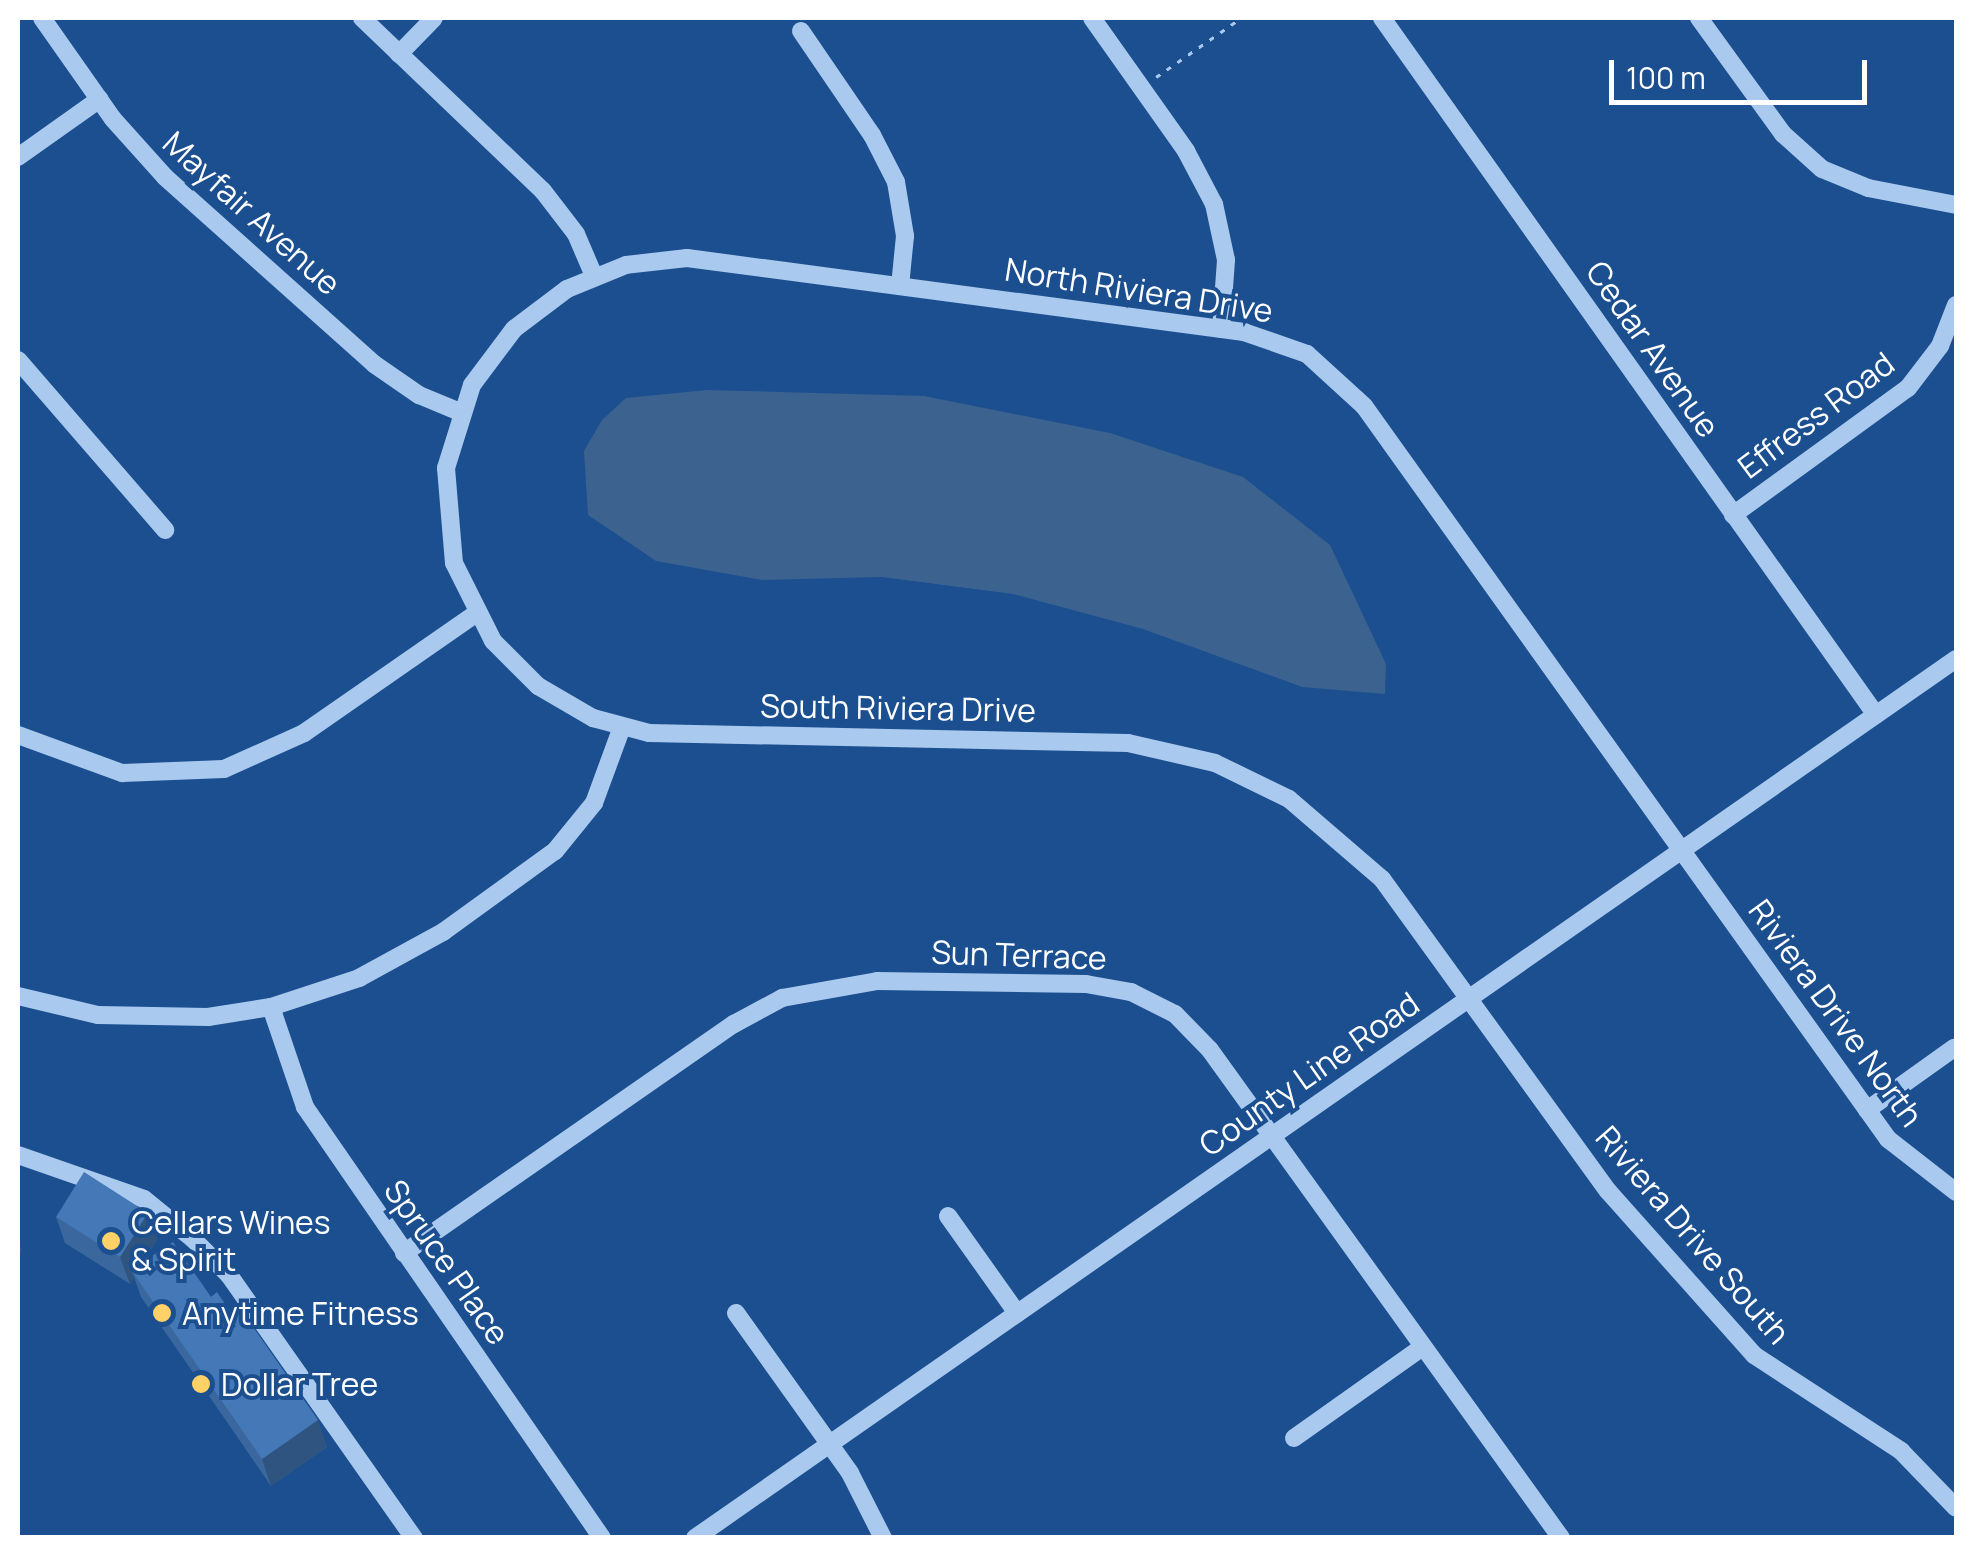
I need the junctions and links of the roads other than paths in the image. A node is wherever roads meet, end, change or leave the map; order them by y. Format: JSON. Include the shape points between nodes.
{"nodes":[{"id":1,"x":42,"y":18,"type":"edge"},
{"id":2,"x":362,"y":18,"type":"edge"},
{"id":3,"x":434,"y":18,"type":"edge"},
{"id":4,"x":1092,"y":18,"type":"edge"},
{"id":5,"x":1382,"y":18,"type":"edge"},
{"id":6,"x":1698,"y":18,"type":"edge"},
{"id":7,"x":801,"y":32,"type":"dead end"},
{"id":8,"x":400,"y":54,"type":"junction"},
{"id":9,"x":100,"y":100,"type":"junction"},
{"id":10,"x":18,"y":157,"type":"edge"},
{"id":11,"x":1956,"y":204,"type":"edge"},
{"id":12,"x":594,"y":276,"type":"junction"},
{"id":13,"x":900,"y":286,"type":"junction"},
{"id":14,"x":1956,"y":305,"type":"edge"},
{"id":15,"x":1221,"y":329,"type":"junction"},
{"id":16,"x":18,"y":360,"type":"edge"},
{"id":17,"x":460,"y":412,"type":"junction"},
{"id":18,"x":1734,"y":515,"type":"junction"},
{"id":19,"x":165,"y":530,"type":"dead end"},
{"id":20,"x":475,"y":614,"type":"junction"},
{"id":21,"x":1956,"y":659,"type":"edge"},
{"id":22,"x":1876,"y":714,"type":"junction"},
{"id":23,"x":622,"y":727,"type":"junction"},
{"id":24,"x":18,"y":735,"type":"edge"},
{"id":25,"x":1683,"y":852,"type":"junction"},
{"id":26,"x":18,"y":996,"type":"edge"},
{"id":27,"x":1472,"y":998,"type":"junction"},
{"id":28,"x":271,"y":1007,"type":"junction"},
{"id":29,"x":1954,"y":1048,"type":"edge"},
{"id":30,"x":1867,"y":1110,"type":"junction"},
{"id":31,"x":1272,"y":1136,"type":"junction"},
{"id":32,"x":18,"y":1154,"type":"edge"},
{"id":33,"x":1956,"y":1192,"type":"edge"},
{"id":34,"x":948,"y":1216,"type":"dead end"},
{"id":35,"x":404,"y":1253,"type":"junction"},
{"id":36,"x":736,"y":1313,"type":"dead end"},
{"id":37,"x":1016,"y":1313,"type":"junction"},
{"id":38,"x":1421,"y":1348,"type":"junction"},
{"id":39,"x":1294,"y":1438,"type":"dead end"},
{"id":40,"x":830,"y":1444,"type":"junction"},
{"id":41,"x":1956,"y":1508,"type":"edge"},
{"id":42,"x":414,"y":1538,"type":"edge"},
{"id":43,"x":602,"y":1538,"type":"edge"},
{"id":44,"x":695,"y":1538,"type":"edge"},
{"id":45,"x":883,"y":1538,"type":"edge"},
{"id":46,"x":1561,"y":1538,"type":"edge"}],
"edges":[{"from":1,"to":9,"type":"street","name":"Mayfair Avenue"},
{"from":2,"to":8,"type":"street"},
{"from":3,"to":8,"type":"street"},
{"from":4,"to":15,"type":"street","via":[[1214,204],[1226,260]]},
{"from":5,"to":18,"type":"street","name":"Cedar Avenue"},
{"from":6,"to":11,"type":"street","via":[[1783,134],[1822,169],[1868,188]]},
{"from":7,"to":13,"type":"street","via":[[896,182],[905,236]]},
{"from":8,"to":12,"type":"street","via":[[561,212]]},
{"from":9,"to":10,"type":"street"},
{"from":9,"to":17,"type":"street","name":"Mayfair Avenue","via":[[164,177],[374,364],[418,395]]},
{"from":12,"to":13,"type":"street","name":"North Riviera Drive","via":[[687,258]]},
{"from":12,"to":17,"type":"street","name":"North Riviera Drive","via":[[514,329]]},
{"from":13,"to":15,"type":"street","name":"North Riviera Drive"},
{"from":14,"to":18,"type":"street","name":"Effress Road","via":[[1940,346],[1908,388]]},
{"from":15,"to":25,"type":"street","name":"North Riviera Drive","via":[[1284,342],[1349,387]]},
{"from":16,"to":19,"type":"street"},
{"from":17,"to":20,"type":"street","name":"South Riviera Drive","via":[[444,502],[454,563]]},
{"from":18,"to":22,"type":"street","name":"Cedar Avenue"},
{"from":20,"to":23,"type":"street","name":"South Riviera Drive","via":[[538,686]]},
{"from":20,"to":24,"type":"street","via":[[304,733],[224,769],[122,773]]},
{"from":21,"to":22,"type":"street","name":"County Line Road"},
{"from":22,"to":25,"type":"street","name":"County Line Road"},
{"from":23,"to":27,"type":"street","name":"South Riviera Drive","via":[[679,735],[1087,740],[1215,763],[1289,798],[1354,849]]},
{"from":23,"to":28,"type":"street","via":[[594,803],[544,860],[400,958]]},
{"from":25,"to":27,"type":"street","name":"County Line Road"},
{"from":25,"to":30,"type":"street","name":"Riviera Drive North"},
{"from":26,"to":28,"type":"street","via":[[124,1017],[208,1017]]},
{"from":27,"to":31,"type":"street","name":"County Line Road"},
{"from":27,"to":41,"type":"street","name":"Riviera Drive South","via":[[1608,1191],[1754,1355],[1900,1451]]},
{"from":28,"to":35,"type":"street","name":"Spruce Place","via":[[305,1107]]},
{"from":29,"to":30,"type":"street"},
{"from":30,"to":33,"type":"street","name":"Riviera Drive North","via":[[1901,1153]]},
{"from":31,"to":35,"type":"street","name":"Sun Terrace","via":[[1195,1032],[1132,992],[1086,984],[843,982],[782,998],[744,1018]]},
{"from":31,"to":37,"type":"street","name":"County Line Road"},
{"from":31,"to":38,"type":"street","name":"Sun Terrace"},
{"from":32,"to":42,"type":"street","via":[[144,1199],[193,1239],[229,1275]]},
{"from":34,"to":37,"type":"street"},
{"from":35,"to":43,"type":"street","name":"Spruce Place"},
{"from":36,"to":40,"type":"street"},
{"from":37,"to":40,"type":"street","name":"County Line Road"},
{"from":38,"to":39,"type":"street"},
{"from":38,"to":46,"type":"street","name":"Sun Terrace"},
{"from":40,"to":44,"type":"street","name":"County Line Road"},
{"from":40,"to":45,"type":"street"}]}
